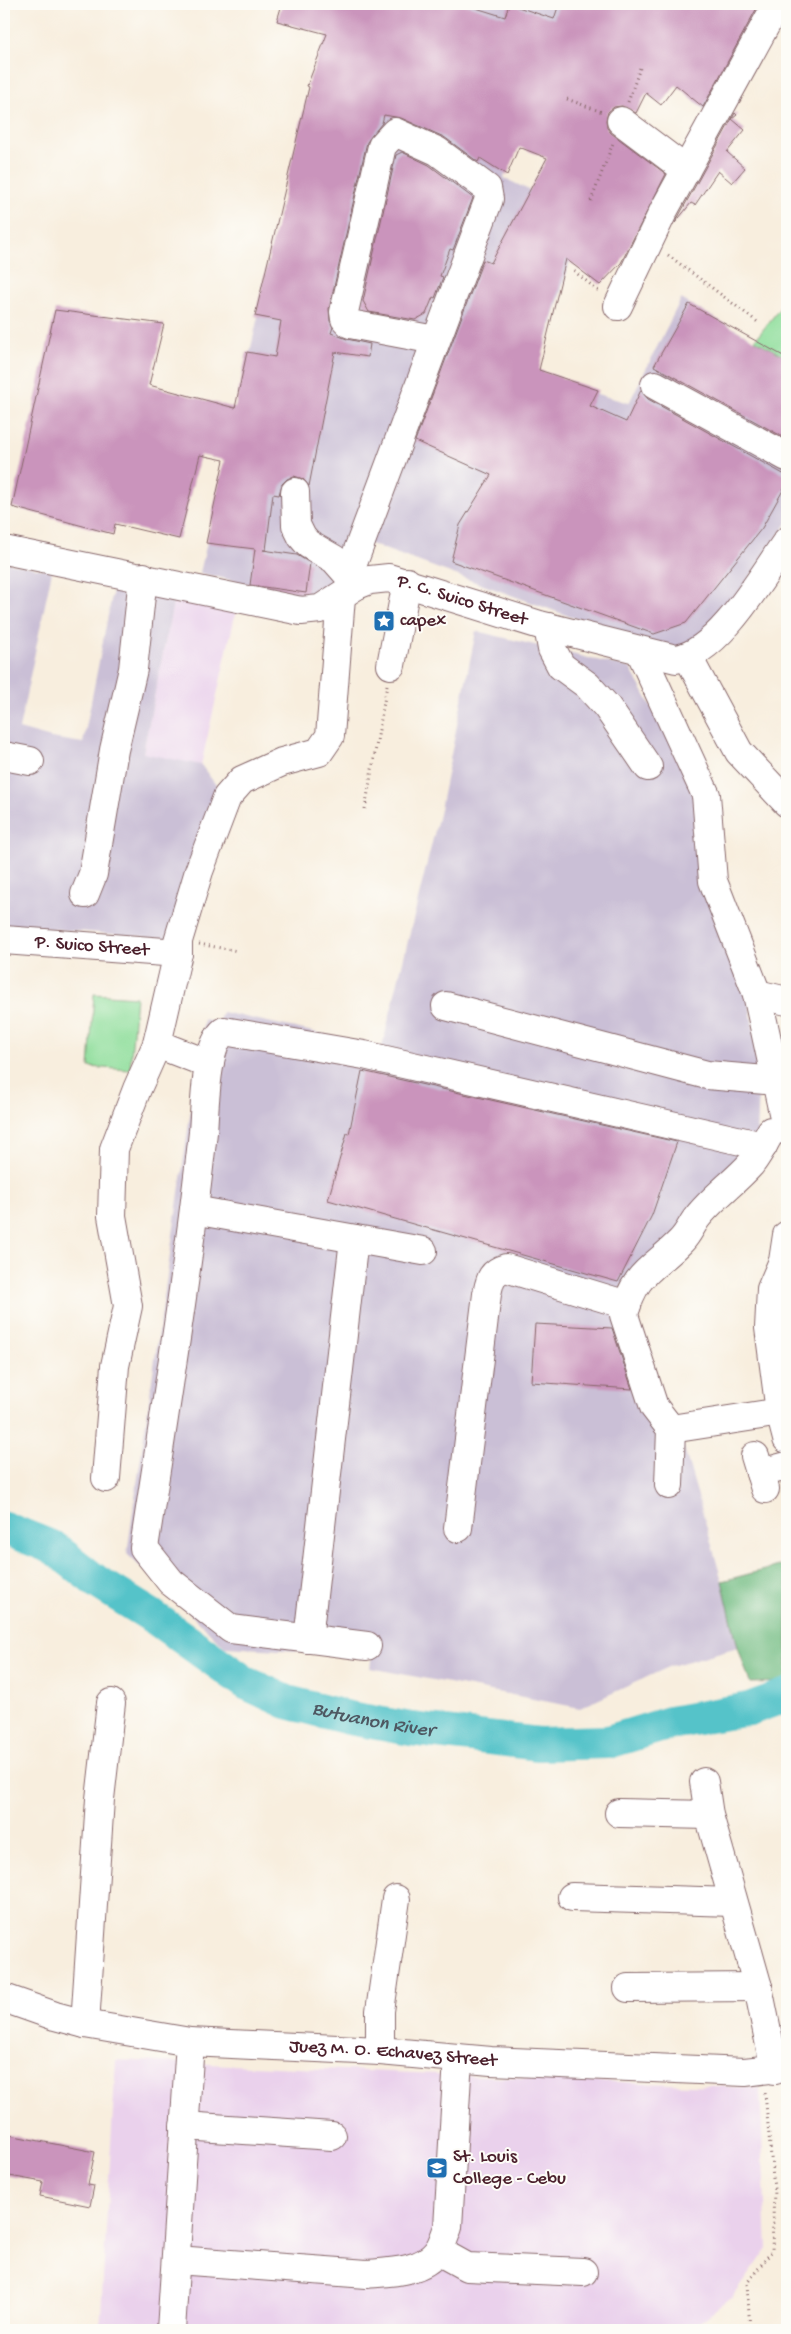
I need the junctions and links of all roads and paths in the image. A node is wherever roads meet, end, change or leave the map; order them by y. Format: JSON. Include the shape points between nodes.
{"nodes":[{"id":1,"x":777,"y":4,"type":"edge"},
{"id":2,"x":641,"y":65,"type":"dead end"},
{"id":3,"x":567,"y":100,"type":"dead end"},
{"id":4,"x":621,"y":121,"type":"junction"},
{"id":5,"x":686,"y":170,"type":"junction"},
{"id":6,"x":591,"y":201,"type":"dead end"},
{"id":7,"x":649,"y":242,"type":"junction"},
{"id":8,"x":574,"y":271,"type":"dead end"},
{"id":9,"x":618,"y":306,"type":"joint"},
{"id":10,"x":759,"y":323,"type":"dead end"},
{"id":11,"x":435,"y":340,"type":"junction"},
{"id":12,"x":655,"y":385,"type":"dead end"},
{"id":13,"x":787,"y":457,"type":"edge"},
{"id":14,"x":295,"y":492,"type":"dead end"},
{"id":15,"x":787,"y":541,"type":"edge"},
{"id":16,"x":4,"y":550,"type":"edge"},
{"id":17,"x":143,"y":577,"type":"junction"},
{"id":18,"x":407,"y":582,"type":"junction"},
{"id":19,"x":349,"y":585,"type":"junction"},
{"id":20,"x":548,"y":627,"type":"junction"},
{"id":21,"x":640,"y":651,"type":"junction"},
{"id":22,"x":688,"y":657,"type":"junction"},
{"id":23,"x":392,"y":665,"type":"joint"},
{"id":24,"x":648,"y":767,"type":"dead end"},
{"id":25,"x":787,"y":803,"type":"edge"},
{"id":26,"x":365,"y":809,"type":"dead end"},
{"id":27,"x":85,"y":894,"type":"dead end"},
{"id":28,"x":4,"y":940,"type":"edge"},
{"id":29,"x":178,"y":947,"type":"junction"},
{"id":30,"x":238,"y":951,"type":"dead end"},
{"id":31,"x":757,"y":994,"type":"junction"},
{"id":32,"x":787,"y":1001,"type":"edge"},
{"id":33,"x":446,"y":1006,"type":"dead end"},
{"id":34,"x":157,"y":1044,"type":"junction"},
{"id":35,"x":210,"y":1062,"type":"junction"},
{"id":36,"x":777,"y":1080,"type":"junction"},
{"id":37,"x":785,"y":1119,"type":"edge"},
{"id":38,"x":763,"y":1146,"type":"junction"},
{"id":39,"x":194,"y":1210,"type":"junction"},
{"id":40,"x":787,"y":1235,"type":"edge"},
{"id":41,"x":354,"y":1239,"type":"junction"},
{"id":42,"x":423,"y":1251,"type":"dead end"},
{"id":43,"x":627,"y":1305,"type":"junction"},
{"id":44,"x":784,"y":1411,"type":"edge"},
{"id":45,"x":671,"y":1429,"type":"junction"},
{"id":46,"x":787,"y":1439,"type":"edge"},
{"id":47,"x":787,"y":1466,"type":"edge"},
{"id":48,"x":760,"y":1473,"type":"dead end"},
{"id":49,"x":106,"y":1478,"type":"dead end"},
{"id":50,"x":669,"y":1485,"type":"dead end"},
{"id":51,"x":458,"y":1528,"type":"dead end"},
{"id":52,"x":308,"y":1639,"type":"junction"},
{"id":53,"x":367,"y":1646,"type":"dead end"},
{"id":54,"x":111,"y":1703,"type":"dead end"},
{"id":55,"x":704,"y":1782,"type":"dead end"},
{"id":56,"x":619,"y":1813,"type":"dead end"},
{"id":57,"x":709,"y":1815,"type":"junction"},
{"id":58,"x":572,"y":1897,"type":"dead end"},
{"id":59,"x":396,"y":1900,"type":"dead end"},
{"id":60,"x":733,"y":1902,"type":"junction"},
{"id":61,"x":758,"y":1987,"type":"junction"},
{"id":62,"x":628,"y":1988,"type":"dead end"},
{"id":63,"x":4,"y":1998,"type":"edge"},
{"id":64,"x":85,"y":2024,"type":"junction"},
{"id":65,"x":190,"y":2042,"type":"junction"},
{"id":66,"x":380,"y":2051,"type":"junction"},
{"id":67,"x":458,"y":2059,"type":"junction"},
{"id":68,"x":775,"y":2069,"type":"edge"},
{"id":69,"x":184,"y":2126,"type":"junction"},
{"id":70,"x":332,"y":2136,"type":"dead end"},
{"id":71,"x":438,"y":2251,"type":"junction"},
{"id":72,"x":176,"y":2260,"type":"junction"},
{"id":73,"x":583,"y":2272,"type":"dead end"},
{"id":74,"x":171,"y":2330,"type":"edge"},
{"id":75,"x":750,"y":2330,"type":"edge"}],
"edges":[{"from":1,"to":5,"type":"street"},
{"from":2,"to":4,"type":"path"},
{"from":3,"to":4,"type":"path"},
{"from":4,"to":5,"type":"street"},
{"from":4,"to":6,"type":"path"},
{"from":5,"to":7,"type":"street"},
{"from":7,"to":9,"type":"street"},
{"from":7,"to":10,"type":"path"},
{"from":8,"to":9,"type":"path"},
{"from":11,"to":11,"type":"street","via":[[488,199],[487,188],[438,151],[395,132],[382,146],[345,319],[350,324]]},
{"from":11,"to":19,"type":"street"},
{"from":12,"to":13,"type":"street"},
{"from":14,"to":19,"type":"street","via":[[296,526],[302,537],[334,559]]},
{"from":15,"to":22,"type":"street","via":[[726,626],[712,641]]},
{"from":16,"to":17,"type":"street","name":"P. C. Suico Street"},
{"from":17,"to":19,"type":"street","name":"P. C. Suico Street","via":[[301,611],[320,609]]},
{"from":17,"to":27,"type":"street","via":[[132,669],[114,750],[93,874]]},
{"from":18,"to":19,"type":"street","name":"P. C. Suico Street","via":[[389,578]]},
{"from":18,"to":20,"type":"street","name":"P. C. Suico Street"},
{"from":18,"to":23,"type":"street"},
{"from":19,"to":29,"type":"street","via":[[330,736],[319,752],[282,762],[242,780],[227,797],[199,871]]},
{"from":20,"to":21,"type":"street","name":"P. C. Suico Street"},
{"from":20,"to":24,"type":"street","via":[[552,649],[561,666],[587,685],[607,707]]},
{"from":21,"to":22,"type":"street","name":"P. C. Suico Street","via":[[676,659]]},
{"from":21,"to":31,"type":"street","via":[[706,795],[713,881]]},
{"from":22,"to":25,"type":"street","via":[[739,752]]},
{"from":23,"to":26,"type":"path"},
{"from":28,"to":29,"type":"street","name":"P. Suico Street"},
{"from":29,"to":30,"type":"path"},
{"from":29,"to":34,"type":"street"},
{"from":31,"to":32,"type":"street"},
{"from":31,"to":36,"type":"street"},
{"from":33,"to":36,"type":"street","via":[[707,1074]]},
{"from":34,"to":35,"type":"street"},
{"from":34,"to":49,"type":"street","via":[[114,1149],[112,1216],[128,1306],[115,1366]]},
{"from":35,"to":38,"type":"street","via":[[215,1040],[224,1031],[364,1055]]},
{"from":35,"to":39,"type":"street"},
{"from":36,"to":37,"type":"street"},
{"from":37,"to":38,"type":"street"},
{"from":38,"to":43,"type":"street","via":[[750,1165],[697,1218],[686,1235],[642,1274]]},
{"from":39,"to":41,"type":"street"},
{"from":39,"to":52,"type":"street","via":[[144,1548],[171,1582],[231,1629]]},
{"from":40,"to":44,"type":"street","via":[[771,1290],[768,1328]]},
{"from":41,"to":42,"type":"street"},
{"from":41,"to":52,"type":"street"},
{"from":43,"to":45,"type":"street","via":[[624,1315],[654,1407]]},
{"from":43,"to":51,"type":"street","via":[[506,1268],[492,1276],[487,1294]]},
{"from":44,"to":45,"type":"street"},
{"from":44,"to":46,"type":"street"},
{"from":45,"to":50,"type":"street"},
{"from":47,"to":48,"type":"street"},
{"from":52,"to":53,"type":"street"},
{"from":54,"to":64,"type":"street","via":[[100,1799]]},
{"from":55,"to":57,"type":"street"},
{"from":56,"to":57,"type":"street"},
{"from":57,"to":60,"type":"street"},
{"from":58,"to":60,"type":"street"},
{"from":59,"to":66,"type":"street","via":[[380,2011]]},
{"from":60,"to":61,"type":"street"},
{"from":61,"to":62,"type":"street"},
{"from":61,"to":68,"type":"street"},
{"from":63,"to":64,"type":"street","name":"Juez M. O. Echavez Street"},
{"from":64,"to":65,"type":"street","name":"Juez M. O. Echavez Street"},
{"from":65,"to":66,"type":"street","name":"Juez M. O. Echavez Street"},
{"from":65,"to":69,"type":"street"},
{"from":66,"to":67,"type":"street","name":"Juez M. O. Echavez Street"},
{"from":67,"to":68,"type":"street","name":"Juez M. O. Echavez Street","via":[[745,2072]]},
{"from":67,"to":71,"type":"street","via":[[448,2227]]},
{"from":68,"to":75,"type":"path","via":[[772,2251],[747,2283]]},
{"from":69,"to":70,"type":"street"},
{"from":69,"to":72,"type":"street"},
{"from":71,"to":72,"type":"street","via":[[428,2261],[397,2272],[367,2274]]},
{"from":71,"to":73,"type":"street","via":[[467,2267]]},
{"from":72,"to":74,"type":"street"}]}
